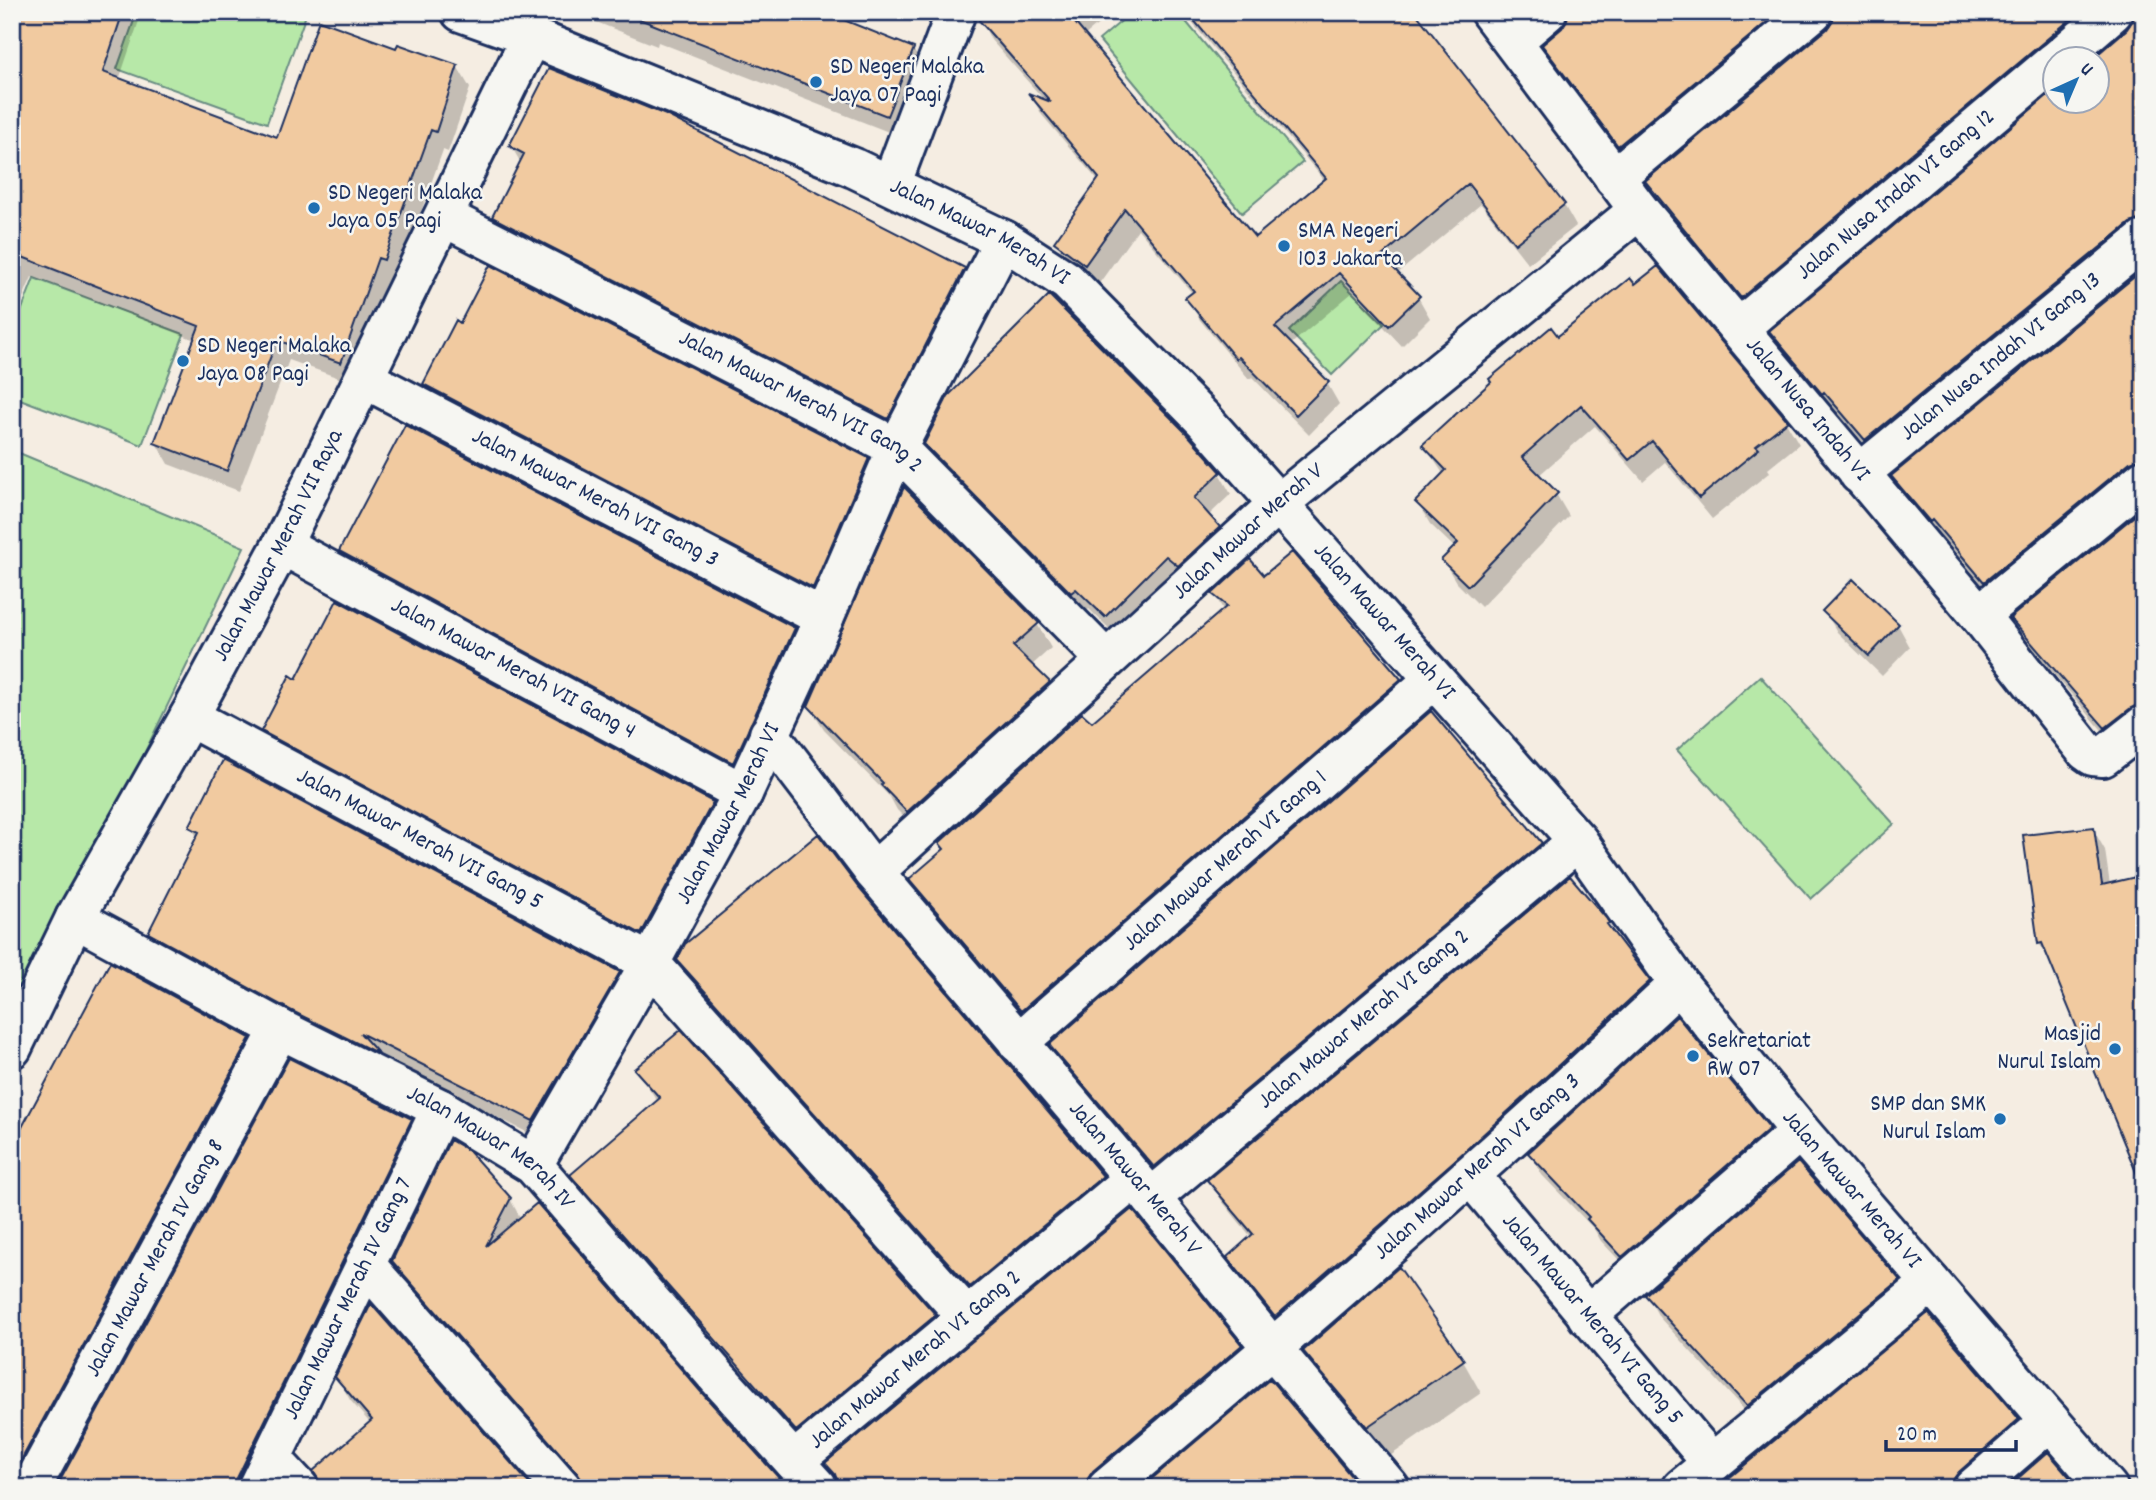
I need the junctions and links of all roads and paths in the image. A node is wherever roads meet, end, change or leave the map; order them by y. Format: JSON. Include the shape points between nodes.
{"nodes":[{"id":1,"x":461,"y":12,"type":"edge"},
{"id":2,"x":956,"y":12,"type":"edge"},
{"id":3,"x":1490,"y":12,"type":"edge"},
{"id":4,"x":1547,"y":12,"type":"edge"},
{"id":5,"x":1813,"y":12,"type":"edge"},
{"id":6,"x":2113,"y":12,"type":"edge"},
{"id":7,"x":531,"y":37,"type":"junction"},
{"id":8,"x":1513,"y":41,"type":"junction"},
{"id":9,"x":2073,"y":46,"type":"edge"},
{"id":10,"x":2040,"y":75,"type":"edge"},
{"id":11,"x":1614,"y":178,"type":"junction"},
{"id":12,"x":891,"y":185,"type":"junction"},
{"id":13,"x":1639,"y":211,"type":"junction"},
{"id":14,"x":444,"y":217,"type":"junction"},
{"id":15,"x":1004,"y":240,"type":"junction"},
{"id":16,"x":2144,"y":240,"type":"edge"},
{"id":17,"x":1740,"y":328,"type":"junction"},
{"id":18,"x":365,"y":379,"type":"junction"},
{"id":19,"x":897,"y":448,"type":"junction"},
{"id":20,"x":1859,"y":474,"type":"junction"},
{"id":21,"x":2144,"y":479,"type":"edge"},
{"id":22,"x":1278,"y":504,"type":"junction"},
{"id":23,"x":282,"y":545,"type":"junction"},
{"id":24,"x":1979,"y":615,"type":"junction"},
{"id":25,"x":824,"y":618,"type":"junction"},
{"id":26,"x":1106,"y":660,"type":"junction"},
{"id":27,"x":1433,"y":680,"type":"junction"},
{"id":28,"x":189,"y":717,"type":"junction"},
{"id":29,"x":2144,"y":725,"type":"edge"},
{"id":30,"x":769,"y":734,"type":"junction"},
{"id":31,"x":743,"y":793,"type":"junction"},
{"id":32,"x":1578,"y":841,"type":"junction"},
{"id":33,"x":874,"y":872,"type":"junction"},
{"id":34,"x":75,"y":918,"type":"junction"},
{"id":35,"x":650,"y":963,"type":"junction"},
{"id":36,"x":1679,"y":984,"type":"junction"},
{"id":37,"x":280,"y":1029,"type":"junction"},
{"id":38,"x":1018,"y":1043,"type":"junction"},
{"id":39,"x":12,"y":1048,"type":"edge"},
{"id":40,"x":441,"y":1109,"type":"junction"},
{"id":41,"x":1800,"y":1131,"type":"junction"},
{"id":42,"x":533,"y":1165,"type":"junction"},
{"id":43,"x":1470,"y":1175,"type":"junction"},
{"id":44,"x":1142,"y":1188,"type":"junction"},
{"id":45,"x":365,"y":1264,"type":"junction"},
{"id":46,"x":1931,"y":1283,"type":"junction"},
{"id":47,"x":1587,"y":1316,"type":"junction"},
{"id":48,"x":968,"y":1318,"type":"junction"},
{"id":49,"x":1273,"y":1349,"type":"junction"},
{"id":50,"x":2050,"y":1421,"type":"junction"},
{"id":51,"x":1712,"y":1463,"type":"junction"},
{"id":52,"x":265,"y":1473,"type":"edge"},
{"id":53,"x":806,"y":1474,"type":"edge"},
{"id":54,"x":31,"y":1488,"type":"edge"},
{"id":55,"x":299,"y":1488,"type":"edge"},
{"id":56,"x":562,"y":1488,"type":"edge"},
{"id":57,"x":1107,"y":1488,"type":"edge"},
{"id":58,"x":1390,"y":1488,"type":"edge"},
{"id":59,"x":1682,"y":1488,"type":"edge"},
{"id":60,"x":1973,"y":1488,"type":"edge"},
{"id":61,"x":2108,"y":1488,"type":"edge"}],
"edges":[{"from":1,"to":7,"type":"street","name":"Jalan Mawar Merah VI"},
{"from":2,"to":12,"type":"street"},
{"from":3,"to":8,"type":"street","name":"Jalan Nusa Indah VI"},
{"from":4,"to":8,"type":"street"},
{"from":5,"to":11,"type":"street"},
{"from":6,"to":9,"type":"street","name":"Jalan Nusa Indah VI Gang 12"},
{"from":7,"to":12,"type":"street","name":"Jalan Mawar Merah VI"},
{"from":7,"to":14,"type":"street","name":"Jalan Mawar Merah VII Raya"},
{"from":8,"to":11,"type":"street","name":"Jalan Nusa Indah VI"},
{"from":10,"to":17,"type":"street","name":"Jalan Nusa Indah VI Gang 12"},
{"from":11,"to":13,"type":"street","name":"Jalan Nusa Indah VI"},
{"from":12,"to":15,"type":"street","name":"Jalan Mawar Merah VI"},
{"from":13,"to":17,"type":"street","name":"Jalan Nusa Indah VI"},
{"from":13,"to":22,"type":"street","name":"Jalan Mawar Merah V"},
{"from":14,"to":18,"type":"street","name":"Jalan Mawar Merah VII Raya"},
{"from":14,"to":19,"type":"street","name":"Jalan Mawar Merah VII Gang 2"},
{"from":15,"to":19,"type":"street","name":"Jalan Mawar Merah VI"},
{"from":15,"to":22,"type":"street","name":"Jalan Mawar Merah VI","via":[[1068,281]]},
{"from":16,"to":20,"type":"street","name":"Jalan Nusa Indah VI Gang 13"},
{"from":17,"to":20,"type":"street","name":"Jalan Nusa Indah VI"},
{"from":18,"to":23,"type":"street","name":"Jalan Mawar Merah VII Raya"},
{"from":18,"to":25,"type":"street","name":"Jalan Mawar Merah VII Gang 3"},
{"from":19,"to":25,"type":"street","name":"Jalan Mawar Merah VI"},
{"from":19,"to":26,"type":"street","name":"Jalan Mawar Merah VII Gang 2"},
{"from":20,"to":24,"type":"street","name":"Jalan Nusa Indah VI"},
{"from":21,"to":24,"type":"street"},
{"from":22,"to":26,"type":"street","name":"Jalan Mawar Merah V"},
{"from":22,"to":27,"type":"street","name":"Jalan Mawar Merah VI"},
{"from":23,"to":28,"type":"street","name":"Jalan Mawar Merah VII Raya"},
{"from":23,"to":31,"type":"street","name":"Jalan Mawar Merah VII Gang 4"},
{"from":24,"to":29,"type":"street","name":"Jalan Nusa Indah VI","via":[[2093,757],[2103,757]]},
{"from":25,"to":30,"type":"street","name":"Jalan Mawar Merah VI"},
{"from":26,"to":33,"type":"street","name":"Jalan Mawar Merah V"},
{"from":27,"to":32,"type":"street","name":"Jalan Mawar Merah VI"},
{"from":27,"to":38,"type":"street","name":"Jalan Mawar Merah VI Gang 1"},
{"from":28,"to":34,"type":"street","name":"Jalan Mawar Merah VII Raya"},
{"from":28,"to":35,"type":"street","name":"Jalan Mawar Merah VII Gang 5"},
{"from":30,"to":31,"type":"street","name":"Jalan Mawar Merah VI"},
{"from":30,"to":33,"type":"street","name":"Jalan Mawar Merah V"},
{"from":31,"to":35,"type":"street","name":"Jalan Mawar Merah VI"},
{"from":32,"to":36,"type":"street","name":"Jalan Mawar Merah VI"},
{"from":32,"to":44,"type":"street","name":"Jalan Mawar Merah VI Gang 2"},
{"from":33,"to":38,"type":"street","name":"Jalan Mawar Merah V"},
{"from":34,"to":37,"type":"street","name":"Jalan Mawar Merah IV"},
{"from":34,"to":39,"type":"street","name":"Jalan Mawar Merah VII Raya"},
{"from":35,"to":42,"type":"street","name":"Jalan Mawar Merah VI"},
{"from":35,"to":48,"type":"street"},
{"from":36,"to":41,"type":"street","name":"Jalan Mawar Merah VI"},
{"from":36,"to":43,"type":"street","name":"Jalan Mawar Merah VI Gang 3"},
{"from":37,"to":40,"type":"street","name":"Jalan Mawar Merah IV"},
{"from":37,"to":54,"type":"street","name":"Jalan Mawar Merah IV Gang 8"},
{"from":38,"to":44,"type":"street","name":"Jalan Mawar Merah V"},
{"from":40,"to":42,"type":"street","name":"Jalan Mawar Merah IV"},
{"from":40,"to":45,"type":"street","name":"Jalan Mawar Merah IV Gang 7"},
{"from":41,"to":46,"type":"street","name":"Jalan Mawar Merah VI"},
{"from":41,"to":47,"type":"street"},
{"from":42,"to":53,"type":"street","name":"Jalan Mawar Merah IV"},
{"from":43,"to":47,"type":"street","name":"Jalan Mawar Merah VI Gang 5"},
{"from":43,"to":49,"type":"street","name":"Jalan Mawar Merah VI Gang 3"},
{"from":44,"to":48,"type":"street","name":"Jalan Mawar Merah VI Gang 2"},
{"from":44,"to":49,"type":"street","name":"Jalan Mawar Merah V"},
{"from":45,"to":52,"type":"street","name":"Jalan Mawar Merah IV Gang 7"},
{"from":45,"to":56,"type":"street"},
{"from":46,"to":50,"type":"street","name":"Jalan Mawar Merah VI"},
{"from":46,"to":51,"type":"street"},
{"from":47,"to":51,"type":"street","name":"Jalan Mawar Merah VI Gang 5"},
{"from":48,"to":53,"type":"street","name":"Jalan Mawar Merah VI Gang 2"},
{"from":49,"to":57,"type":"street","name":"Jalan Mawar Merah VI Gang 3"},
{"from":49,"to":58,"type":"street","name":"Jalan Mawar Merah V"},
{"from":50,"to":60,"type":"street"},
{"from":50,"to":61,"type":"street","name":"Jalan Mawar Merah VI"},
{"from":51,"to":59,"type":"street"},
{"from":52,"to":55,"type":"street"}]}
